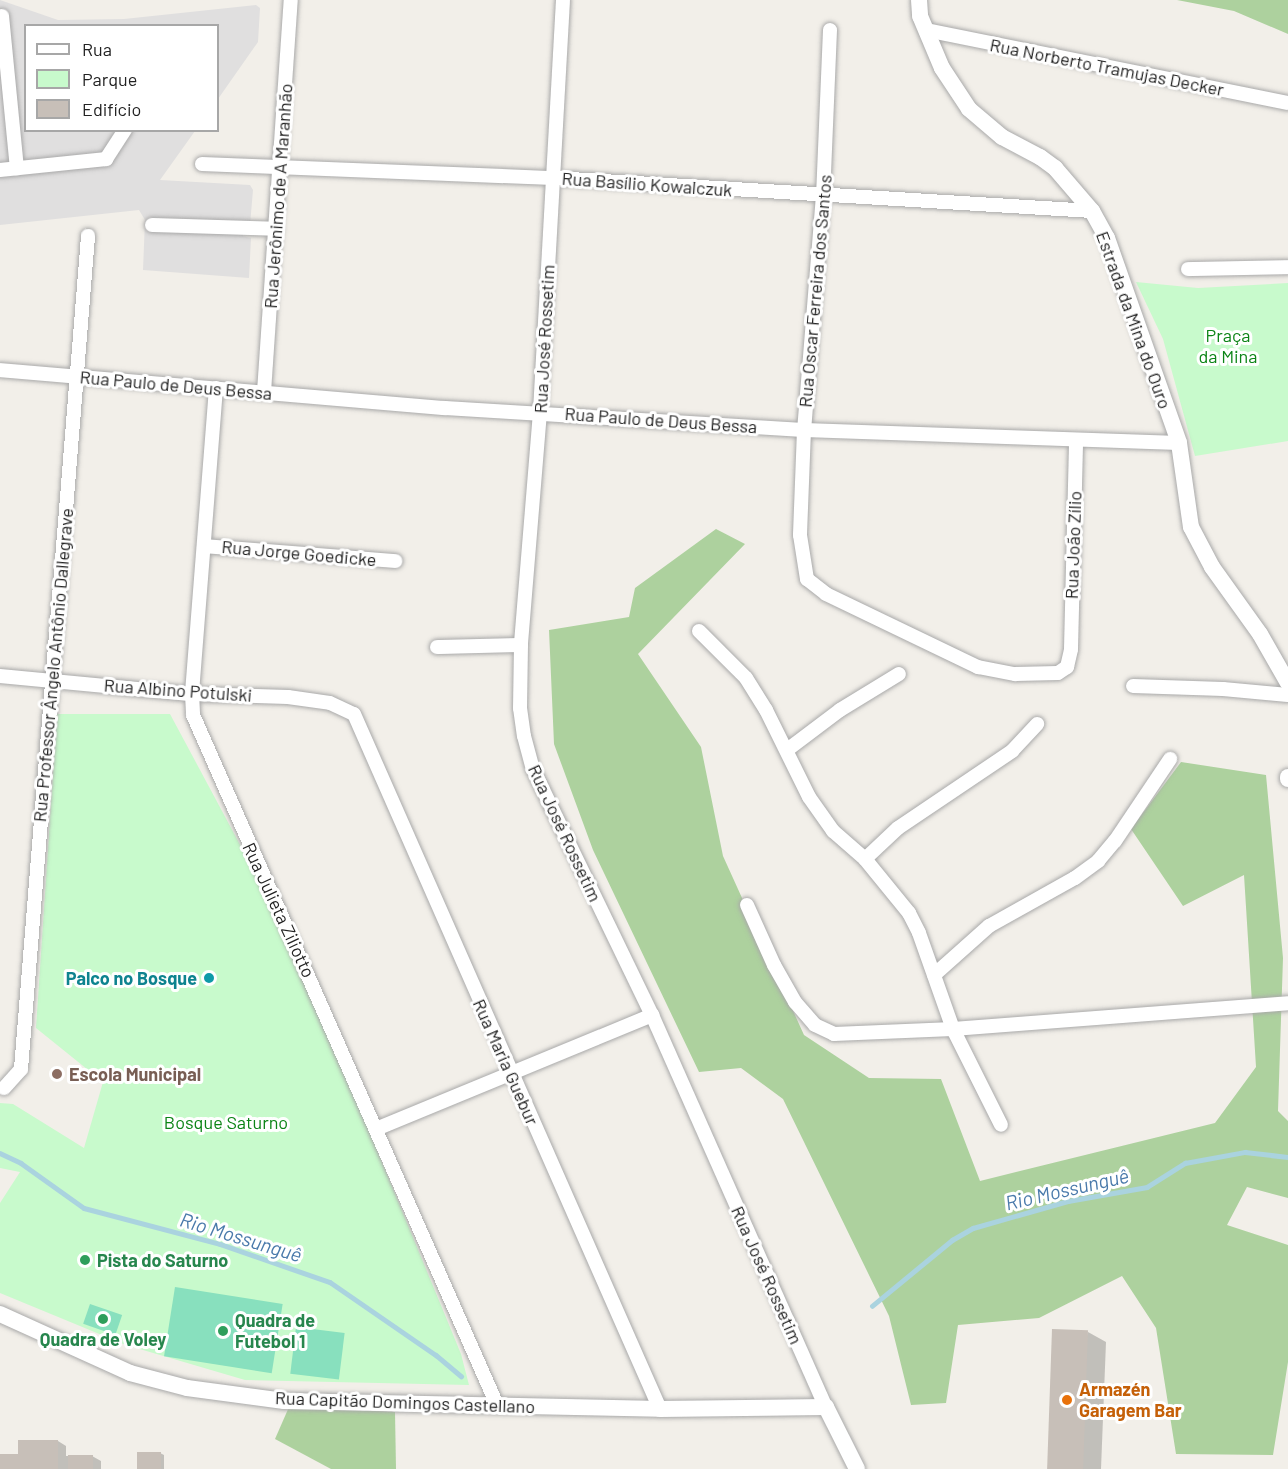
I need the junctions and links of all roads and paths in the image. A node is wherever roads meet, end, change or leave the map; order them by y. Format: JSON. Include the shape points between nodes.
{"nodes":[{"id":1,"x":291,"y":0,"type":"edge"},
{"id":2,"x":563,"y":0,"type":"edge"},
{"id":3,"x":919,"y":0,"type":"edge"},
{"id":4,"x":2,"y":16,"type":"dead end"},
{"id":5,"x":830,"y":30,"type":"dead end"},
{"id":6,"x":926,"y":30,"type":"junction"},
{"id":7,"x":1288,"y":103,"type":"edge"},
{"id":8,"x":124,"y":132,"type":"edge"},
{"id":9,"x":202,"y":164,"type":"dead end"},
{"id":10,"x":280,"y":166,"type":"junction"},
{"id":11,"x":17,"y":168,"type":"junction"},
{"id":12,"x":0,"y":170,"type":"edge"},
{"id":13,"x":554,"y":178,"type":"junction"},
{"id":14,"x":823,"y":195,"type":"junction"},
{"id":15,"x":1092,"y":211,"type":"junction"},
{"id":16,"x":152,"y":225,"type":"dead end"},
{"id":17,"x":276,"y":230,"type":"junction"},
{"id":18,"x":88,"y":237,"type":"dead end"},
{"id":19,"x":1288,"y":267,"type":"edge"},
{"id":20,"x":1188,"y":269,"type":"dead end"},
{"id":21,"x":0,"y":370,"type":"edge"},
{"id":22,"x":76,"y":376,"type":"junction"},
{"id":23,"x":216,"y":388,"type":"junction"},
{"id":24,"x":264,"y":392,"type":"junction"},
{"id":25,"x":540,"y":412,"type":"junction"},
{"id":26,"x":804,"y":430,"type":"junction"},
{"id":27,"x":1076,"y":441,"type":"junction"},
{"id":28,"x":1179,"y":443,"type":"junction"},
{"id":29,"x":204,"y":546,"type":"junction"},
{"id":30,"x":395,"y":561,"type":"dead end"},
{"id":31,"x":699,"y":631,"type":"dead end"},
{"id":32,"x":521,"y":645,"type":"junction"},
{"id":33,"x":437,"y":647,"type":"dead end"},
{"id":34,"x":1071,"y":649,"type":"joint"},
{"id":35,"x":899,"y":674,"type":"dead end"},
{"id":36,"x":0,"y":676,"type":"edge"},
{"id":37,"x":52,"y":680,"type":"junction"},
{"id":38,"x":1288,"y":683,"type":"edge"},
{"id":39,"x":1133,"y":686,"type":"dead end"},
{"id":40,"x":192,"y":694,"type":"junction"},
{"id":41,"x":1288,"y":695,"type":"edge"},
{"id":42,"x":354,"y":714,"type":"joint"},
{"id":43,"x":1037,"y":724,"type":"dead end"},
{"id":44,"x":787,"y":750,"type":"junction"},
{"id":45,"x":1170,"y":759,"type":"dead end"},
{"id":46,"x":865,"y":859,"type":"junction"},
{"id":47,"x":747,"y":905,"type":"dead end"},
{"id":48,"x":934,"y":975,"type":"junction"},
{"id":49,"x":1288,"y":1002,"type":"edge"},
{"id":50,"x":652,"y":1015,"type":"junction"},
{"id":51,"x":953,"y":1029,"type":"junction"},
{"id":52,"x":510,"y":1073,"type":"junction"},
{"id":53,"x":4,"y":1088,"type":"dead end"},
{"id":54,"x":1001,"y":1125,"type":"dead end"},
{"id":55,"x":376,"y":1129,"type":"junction"},
{"id":56,"x":0,"y":1314,"type":"edge"},
{"id":57,"x":497,"y":1405,"type":"junction"},
{"id":58,"x":826,"y":1407,"type":"junction"},
{"id":59,"x":660,"y":1409,"type":"junction"},
{"id":60,"x":857,"y":1469,"type":"edge"}],
"edges":[{"from":1,"to":10,"type":"street","name":"Rua Jerônimo de A Maranhão"},
{"from":2,"to":13,"type":"street","name":"Rua José Rossetim"},
{"from":3,"to":6,"type":"street","name":"Estrada da Mina do Ouro"},
{"from":4,"to":11,"type":"street"},
{"from":5,"to":14,"type":"street","name":"Rua Oscar Ferreira dos Santos"},
{"from":6,"to":7,"type":"street","name":"Rua Norberto Tramujas Decker"},
{"from":6,"to":15,"type":"street","name":"Estrada da Mina do Ouro","via":[[942,68],[969,109],[1002,137],[1055,168]]},
{"from":8,"to":11,"type":"street","via":[[106,159]]},
{"from":9,"to":10,"type":"street","name":"Rua Basílio Kowalczuk"},
{"from":10,"to":13,"type":"street","name":"Rua Basílio Kowalczuk"},
{"from":10,"to":17,"type":"street","name":"Rua Jerônimo de A Maranhão"},
{"from":11,"to":12,"type":"street"},
{"from":13,"to":14,"type":"street","name":"Rua Basílio Kowalczuk"},
{"from":13,"to":25,"type":"street","name":"Rua José Rossetim"},
{"from":14,"to":15,"type":"street","name":"Rua Basílio Kowalczuk"},
{"from":14,"to":26,"type":"street","name":"Rua Oscar Ferreira dos Santos"},
{"from":15,"to":28,"type":"street","name":"Estrada da Mina do Ouro","via":[[1107,238]]},
{"from":16,"to":17,"type":"street"},
{"from":17,"to":24,"type":"street","name":"Rua Jerônimo de A Maranhão"},
{"from":18,"to":22,"type":"street","name":"Rua Professor Ângelo Antônio Dallegrave"},
{"from":19,"to":20,"type":"street"},
{"from":21,"to":22,"type":"street","name":"Rua Paulo de Deus Bessa"},
{"from":22,"to":23,"type":"street","name":"Rua Paulo de Deus Bessa"},
{"from":22,"to":37,"type":"street","name":"Rua Professor Ângelo Antônio Dallegrave"},
{"from":23,"to":24,"type":"street","name":"Rua Paulo de Deus Bessa"},
{"from":23,"to":29,"type":"street","name":"Rua Julieta Ziliotto"},
{"from":24,"to":25,"type":"street","name":"Rua Paulo de Deus Bessa"},
{"from":25,"to":26,"type":"street","name":"Rua Paulo de Deus Bessa"},
{"from":25,"to":32,"type":"street","name":"Rua José Rossetim"},
{"from":26,"to":27,"type":"street","name":"Rua Paulo de Deus Bessa"},
{"from":26,"to":34,"type":"street","name":"Rua Oscar Ferreira dos Santos","via":[[801,552],[807,579],[826,594],[978,668],[1014,674],[1058,673],[1067,667]]},
{"from":27,"to":28,"type":"street","name":"Rua Paulo de Deus Bessa"},
{"from":27,"to":34,"type":"street","name":"Rua João Zílio"},
{"from":28,"to":38,"type":"street","name":"Estrada da Mina do Ouro","via":[[1191,527],[1212,567],[1260,634]]},
{"from":29,"to":30,"type":"street","name":"Rua Jorge Goedicke"},
{"from":29,"to":40,"type":"street","name":"Rua Julieta Ziliotto"},
{"from":31,"to":44,"type":"street","via":[[746,678]]},
{"from":32,"to":33,"type":"street"},
{"from":32,"to":50,"type":"street","name":"Rua José Rossetim","via":[[520,708],[533,769]]},
{"from":35,"to":44,"type":"street","via":[[840,710]]},
{"from":36,"to":37,"type":"street","name":"Rua Albino Potulski"},
{"from":37,"to":40,"type":"street","name":"Rua Albino Potulski"},
{"from":37,"to":53,"type":"street","name":"Rua Professor Ângelo Antônio Dallegrave","via":[[21,1069]]},
{"from":39,"to":41,"type":"street"},
{"from":40,"to":42,"type":"street","name":"Rua Albino Potulski","via":[[288,697],[330,703]]},
{"from":40,"to":55,"type":"street","name":"Rua Julieta Ziliotto","via":[[193,715],[230,804]]},
{"from":42,"to":52,"type":"street","name":"Rua Maria Guebur"},
{"from":43,"to":46,"type":"street","via":[[1012,751],[897,828]]},
{"from":44,"to":46,"type":"street","via":[[809,797],[833,831]]},
{"from":45,"to":48,"type":"street","via":[[1098,861],[989,926]]},
{"from":46,"to":48,"type":"street","via":[[909,913]]},
{"from":47,"to":51,"type":"street","via":[[774,965],[795,1002],[815,1025],[834,1034]]},
{"from":48,"to":51,"type":"street"},
{"from":49,"to":51,"type":"street"},
{"from":50,"to":52,"type":"street"},
{"from":50,"to":58,"type":"street","name":"Rua José Rossetim"},
{"from":51,"to":54,"type":"street"},
{"from":52,"to":55,"type":"street"},
{"from":52,"to":59,"type":"street","name":"Rua Maria Guebur"},
{"from":55,"to":57,"type":"street","name":"Rua Julieta Ziliotto"},
{"from":56,"to":57,"type":"street","name":"Rua Capitão Domingos Castellano","via":[[130,1373],[187,1388],[284,1401]]},
{"from":57,"to":59,"type":"street","name":"Rua Capitão Domingos Castellano"},
{"from":58,"to":59,"type":"street","name":"Rua Capitão Domingos Castellano"},
{"from":58,"to":60,"type":"street","name":"Rua José Rossetim"}]}
